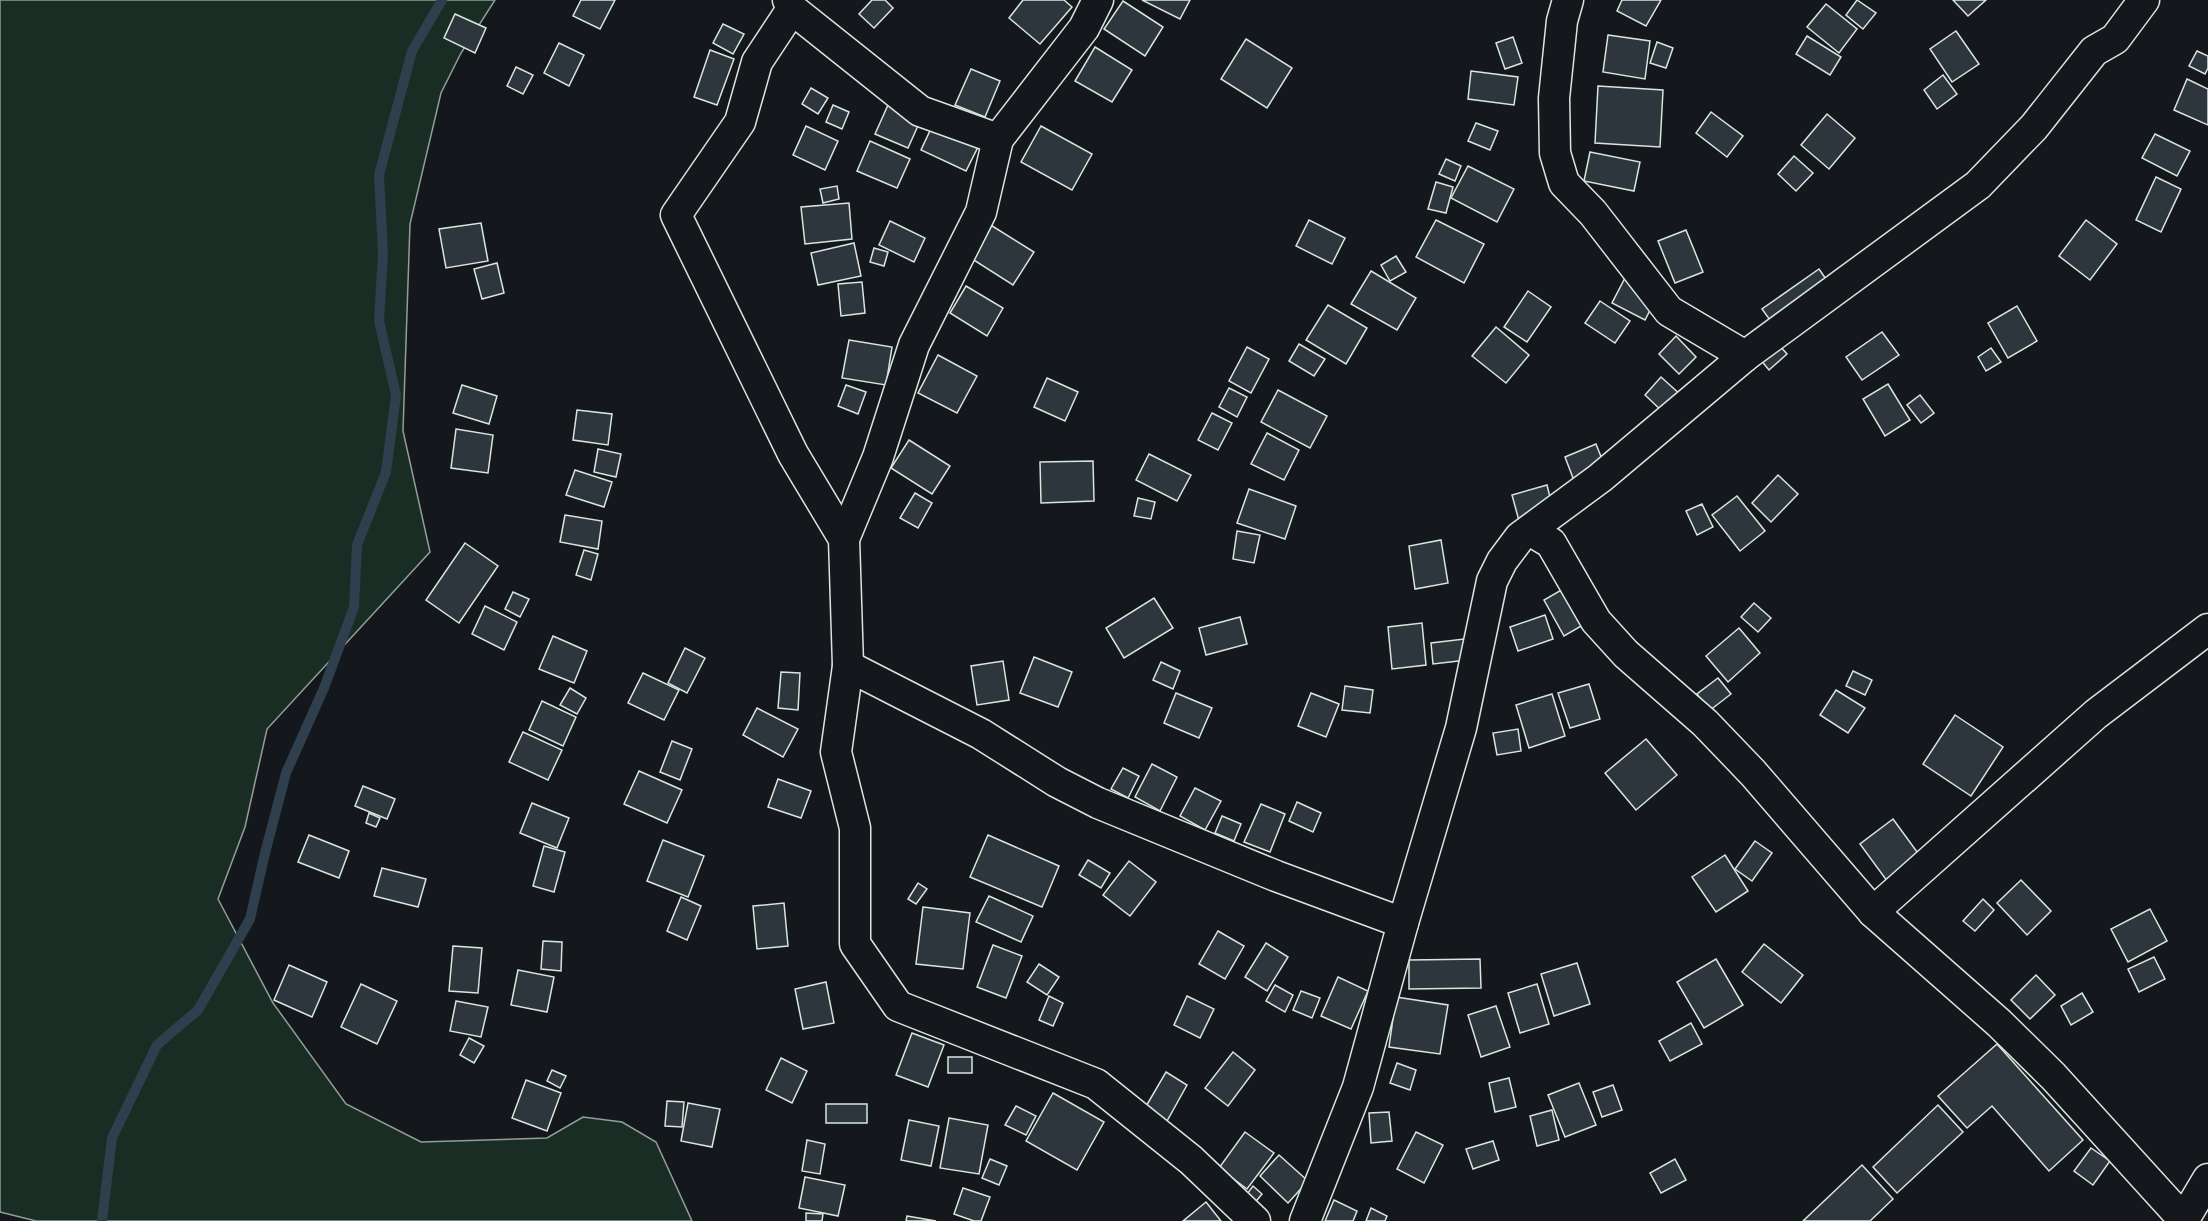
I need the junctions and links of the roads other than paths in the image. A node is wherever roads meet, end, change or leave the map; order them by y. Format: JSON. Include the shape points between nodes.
{"nodes":[{"id":1,"x":1098,"y":0,"type":"edge"},
{"id":2,"x":1568,"y":0,"type":"edge"},
{"id":3,"x":2144,"y":0,"type":"edge"},
{"id":4,"x":790,"y":5,"type":"edge"},
{"id":5,"x":999,"y":139,"type":"junction"},
{"id":6,"x":1745,"y":356,"type":"junction"},
{"id":7,"x":1530,"y":531,"type":"junction"},
{"id":8,"x":844,"y":539,"type":"junction"},
{"id":9,"x":2208,"y":629,"type":"edge"},
{"id":10,"x":848,"y":666,"type":"junction"},
{"id":11,"x":1873,"y":912,"type":"junction"},
{"id":12,"x":1403,"y":923,"type":"junction"},
{"id":13,"x":2208,"y":1179,"type":"edge"},
{"id":14,"x":1255,"y":1221,"type":"edge"},
{"id":15,"x":1305,"y":1221,"type":"edge"},
{"id":16,"x":2183,"y":1221,"type":"edge"}],
"edges":[{"from":1,"to":5,"type":"street","via":[[1084,28]]},
{"from":2,"to":6,"type":"street","via":[[1554,98],[1555,153],[1564,183],[1593,213],[1669,311]]},
{"from":3,"to":6,"type":"street","via":[[2115,39],[2094,51],[2034,127],[1978,185]]},
{"from":4,"to":5,"type":"street","via":[[920,111]]},
{"from":4,"to":8,"type":"street","via":[[757,62],[740,122],[676,215],[793,454]]},
{"from":5,"to":8,"type":"street","via":[[981,212],[914,345],[878,457]]},
{"from":6,"to":7,"type":"street","via":[[1600,478]]},
{"from":7,"to":11,"type":"street","via":[[1551,543],[1596,621],[1753,773]]},
{"from":7,"to":12,"type":"street","via":[[1520,537],[1492,581],[1461,729]]},
{"from":8,"to":10,"type":"street"},
{"from":9,"to":11,"type":"street","via":[[2096,714]]},
{"from":10,"to":12,"type":"street","via":[[981,734],[1098,803]]},
{"from":10,"to":14,"type":"street","via":[[836,752],[855,828],[855,944],[898,1006],[1096,1084],[1191,1160]]},
{"from":11,"to":16,"type":"street","via":[[2053,1076]]},
{"from":12,"to":15,"type":"street","via":[[1358,1087]]},
{"from":13,"to":16,"type":"street"}]}
